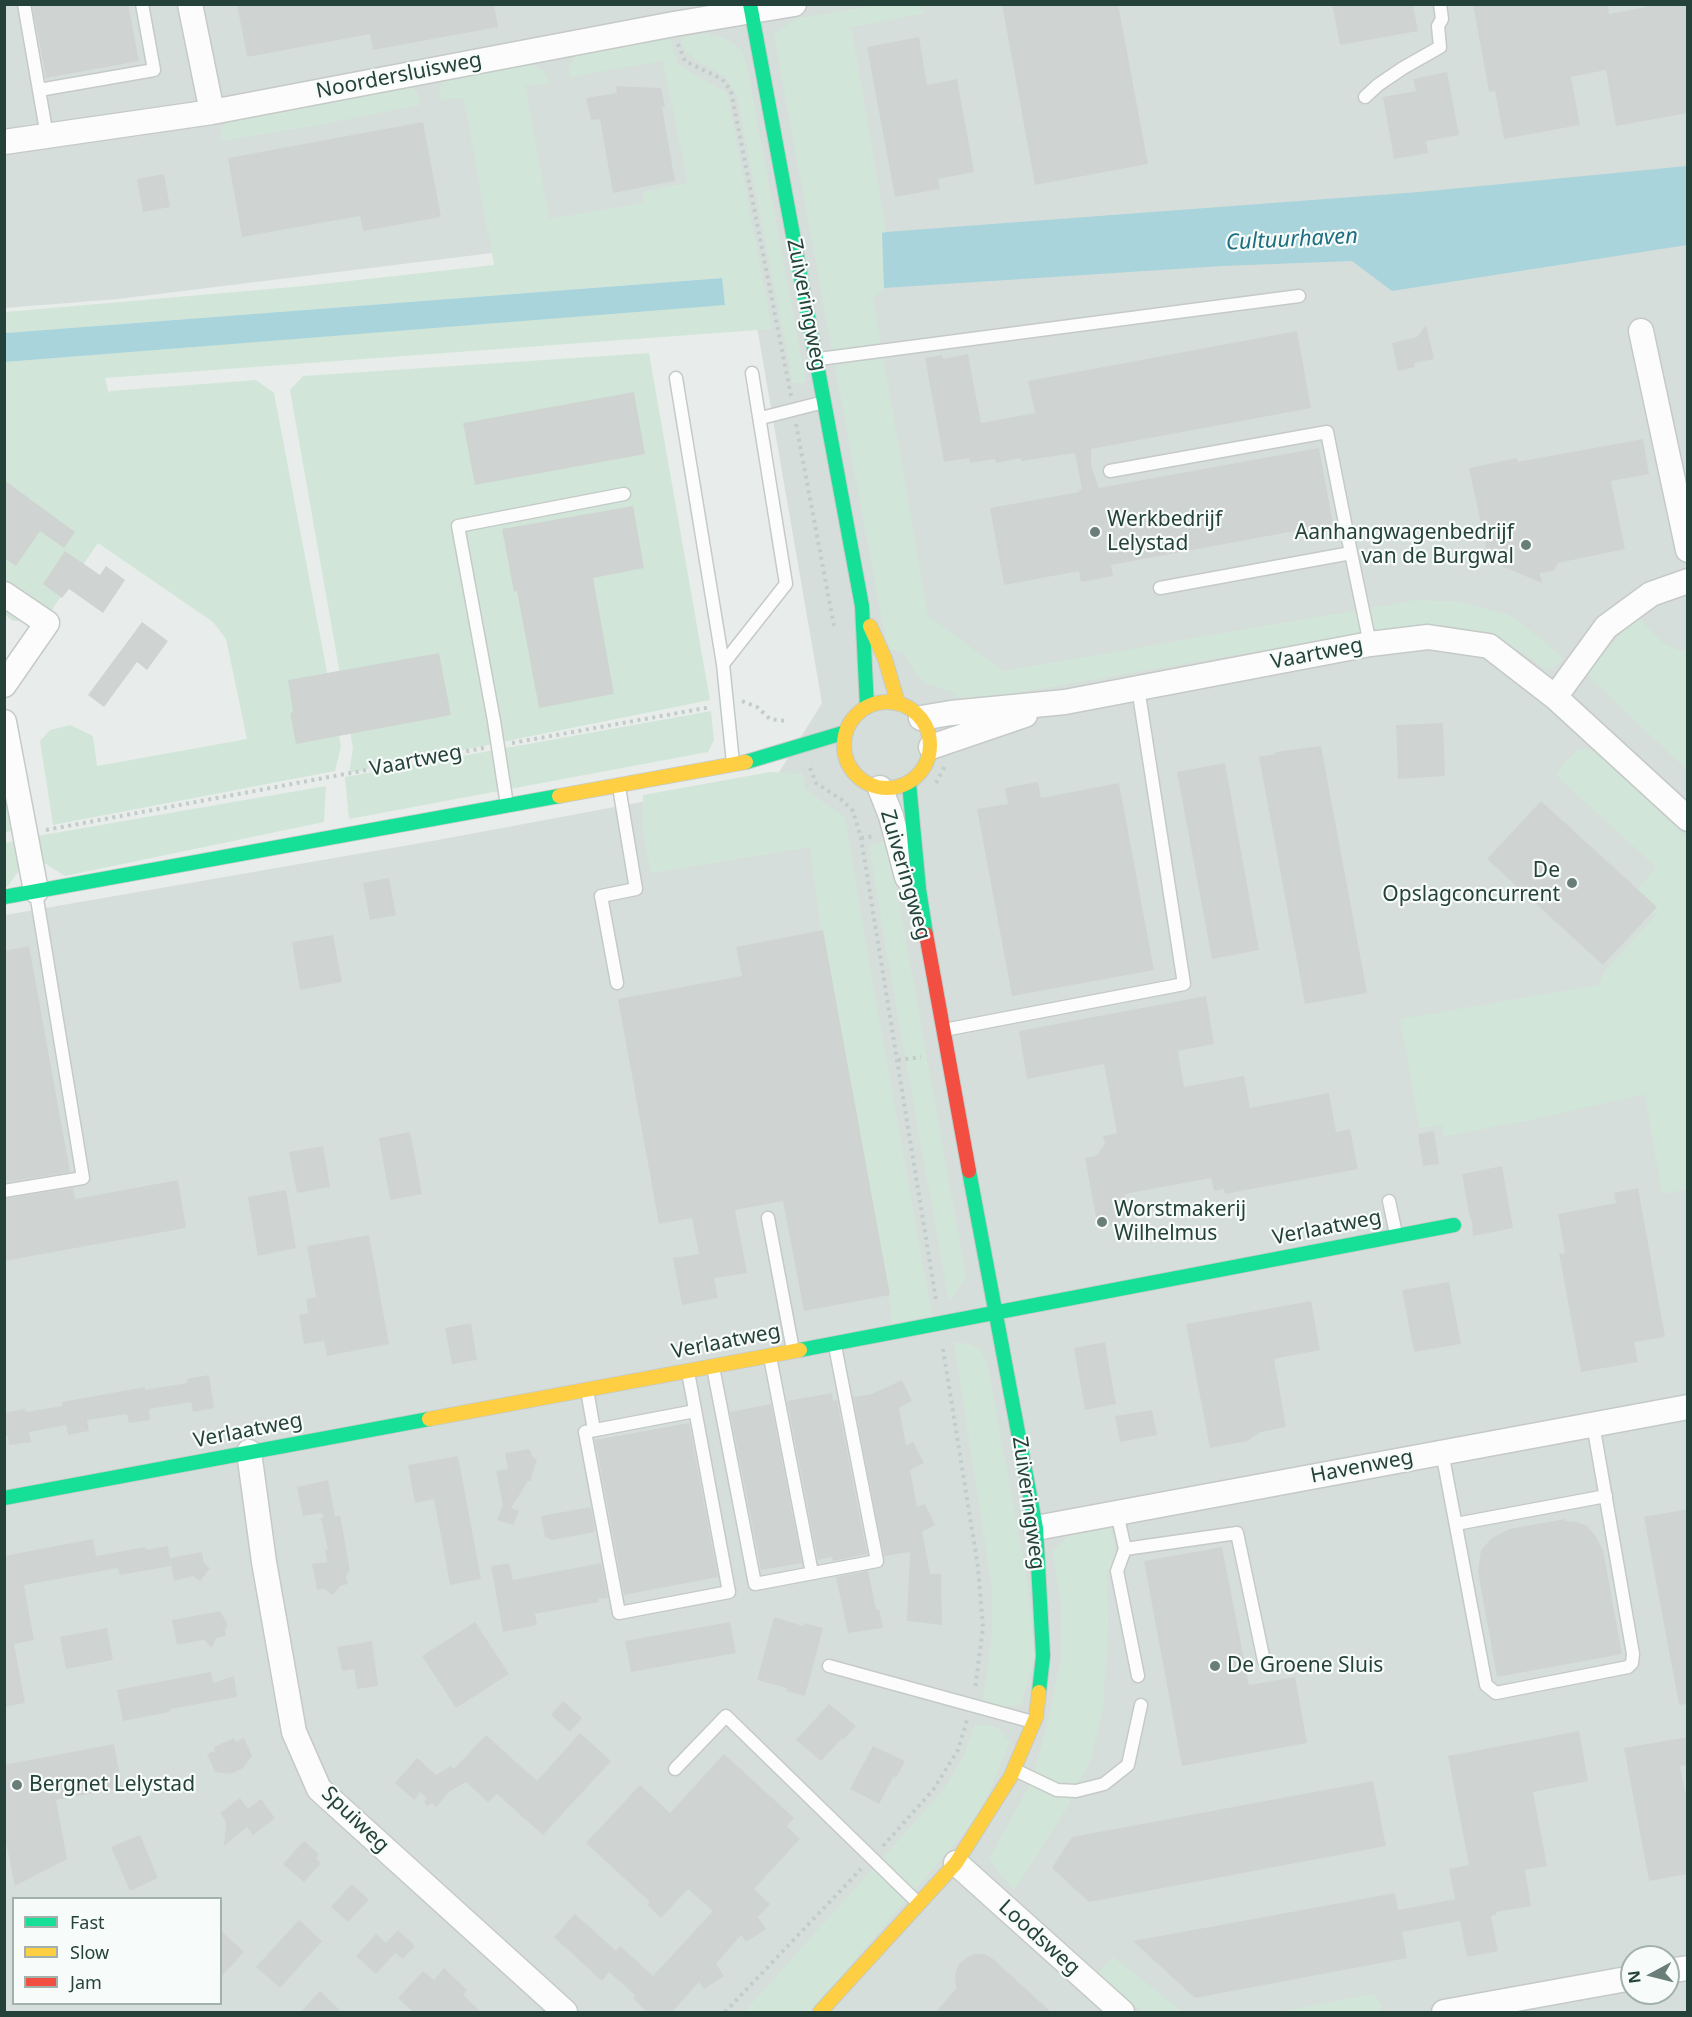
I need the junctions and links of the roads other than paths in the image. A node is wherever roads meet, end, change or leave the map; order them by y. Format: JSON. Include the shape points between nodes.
{"nodes":[{"id":1,"x":24,"y":4,"type":"edge"},
{"id":2,"x":142,"y":4,"type":"edge"},
{"id":3,"x":190,"y":4,"type":"edge"},
{"id":4,"x":794,"y":4,"type":"edge"},
{"id":5,"x":1440,"y":4,"type":"edge"},
{"id":6,"x":751,"y":9,"type":"edge"},
{"id":7,"x":39,"y":90,"type":"junction"},
{"id":8,"x":1365,"y":98,"type":"dead end"},
{"id":9,"x":212,"y":112,"type":"junction"},
{"id":10,"x":47,"y":136,"type":"junction"},
{"id":11,"x":4,"y":142,"type":"edge"},
{"id":12,"x":1299,"y":296,"type":"dead end"},
{"id":13,"x":1641,"y":332,"type":"dead end"},
{"id":14,"x":816,"y":360,"type":"junction"},
{"id":15,"x":752,"y":373,"type":"dead end"},
{"id":16,"x":676,"y":378,"type":"dead end"},
{"id":17,"x":824,"y":402,"type":"junction"},
{"id":18,"x":761,"y":418,"type":"junction"},
{"id":19,"x":1110,"y":471,"type":"dead end"},
{"id":20,"x":624,"y":494,"type":"dead end"},
{"id":21,"x":1688,"y":550,"type":"edge"},
{"id":22,"x":1352,"y":553,"type":"junction"},
{"id":23,"x":1688,"y":581,"type":"edge"},
{"id":24,"x":1160,"y":588,"type":"dead end"},
{"id":25,"x":4,"y":594,"type":"edge"},
{"id":26,"x":862,"y":606,"type":"junction"},
{"id":27,"x":1370,"y":644,"type":"junction"},
{"id":28,"x":723,"y":664,"type":"junction"},
{"id":29,"x":4,"y":685,"type":"edge"},
{"id":30,"x":1138,"y":688,"type":"junction"},
{"id":31,"x":1555,"y":697,"type":"junction"},
{"id":32,"x":1065,"y":702,"type":"junction"},
{"id":33,"x":898,"y":703,"type":"junction"},
{"id":34,"x":867,"y":707,"type":"junction"},
{"id":35,"x":921,"y":718,"type":"junction"},
{"id":36,"x":4,"y":722,"type":"edge"},
{"id":37,"x":846,"y":732,"type":"junction"},
{"id":38,"x":930,"y":747,"type":"junction"},
{"id":39,"x":796,"y":760,"type":"dead end"},
{"id":40,"x":750,"y":761,"type":"junction"},
{"id":41,"x":733,"y":764,"type":"junction"},
{"id":42,"x":909,"y":783,"type":"junction"},
{"id":43,"x":618,"y":785,"type":"junction"},
{"id":44,"x":880,"y":788,"type":"junction"},
{"id":45,"x":507,"y":806,"type":"junction"},
{"id":46,"x":1688,"y":819,"type":"edge"},
{"id":47,"x":36,"y":891,"type":"junction"},
{"id":48,"x":4,"y":897,"type":"edge"},
{"id":49,"x":930,"y":963,"type":"junction"},
{"id":50,"x":618,"y":983,"type":"dead end"},
{"id":51,"x":942,"y":1030,"type":"junction"},
{"id":52,"x":4,"y":1191,"type":"edge"},
{"id":53,"x":1389,"y":1201,"type":"dead end"},
{"id":54,"x":768,"y":1218,"type":"dead end"},
{"id":55,"x":1454,"y":1226,"type":"dead end"},
{"id":56,"x":1396,"y":1236,"type":"junction"},
{"id":57,"x":997,"y":1314,"type":"junction"},
{"id":58,"x":835,"y":1343,"type":"junction"},
{"id":59,"x":794,"y":1351,"type":"junction"},
{"id":60,"x":769,"y":1356,"type":"junction"},
{"id":61,"x":713,"y":1366,"type":"junction"},
{"id":62,"x":688,"y":1371,"type":"junction"},
{"id":63,"x":587,"y":1389,"type":"junction"},
{"id":64,"x":1688,"y":1407,"type":"edge"},
{"id":65,"x":695,"y":1411,"type":"junction"},
{"id":66,"x":1593,"y":1424,"type":"junction"},
{"id":67,"x":594,"y":1430,"type":"junction"},
{"id":68,"x":249,"y":1452,"type":"junction"},
{"id":69,"x":1442,"y":1452,"type":"junction"},
{"id":70,"x":1606,"y":1496,"type":"junction"},
{"id":71,"x":4,"y":1498,"type":"edge"},
{"id":72,"x":1117,"y":1513,"type":"junction"},
{"id":73,"x":1456,"y":1524,"type":"junction"},
{"id":74,"x":1036,"y":1527,"type":"junction"},
{"id":75,"x":1125,"y":1549,"type":"junction"},
{"id":76,"x":812,"y":1573,"type":"junction"},
{"id":77,"x":1264,"y":1661,"type":"dead end"},
{"id":78,"x":829,"y":1666,"type":"dead end"},
{"id":79,"x":1138,"y":1676,"type":"dead end"},
{"id":80,"x":1141,"y":1705,"type":"dead end"},
{"id":81,"x":1033,"y":1722,"type":"junction"},
{"id":82,"x":675,"y":1769,"type":"dead end"},
{"id":83,"x":1014,"y":1770,"type":"junction"},
{"id":84,"x":957,"y":1863,"type":"junction"},
{"id":85,"x":919,"y":1904,"type":"junction"},
{"id":86,"x":1620,"y":1980,"type":"edge"},
{"id":87,"x":565,"y":2013,"type":"edge"},
{"id":88,"x":820,"y":2013,"type":"edge"},
{"id":89,"x":1122,"y":2013,"type":"edge"},
{"id":90,"x":1444,"y":2013,"type":"edge"}],
"edges":[{"from":1,"to":7,"type":"lane"},
{"from":2,"to":7,"type":"lane","via":[[154,70]]},
{"from":3,"to":9,"type":"street"},
{"from":4,"to":6,"type":"street","name":"Noordersluisweg"},
{"from":5,"to":8,"type":"lane","via":[[1440,47],[1378,85]]},
{"from":6,"to":9,"type":"street","name":"Noordersluisweg"},
{"from":6,"to":14,"type":"street","name":"Zuiveringweg"},
{"from":7,"to":10,"type":"lane"},
{"from":9,"to":10,"type":"street","name":"Noordersluisweg"},
{"from":10,"to":11,"type":"street","name":"Noordersluisweg"},
{"from":12,"to":14,"type":"lane"},
{"from":13,"to":21,"type":"street"},
{"from":14,"to":17,"type":"street","name":"Zuiveringweg"},
{"from":15,"to":18,"type":"lane"},
{"from":16,"to":28,"type":"lane"},
{"from":17,"to":18,"type":"lane"},
{"from":17,"to":26,"type":"street","name":"Zuiveringweg"},
{"from":18,"to":28,"type":"lane","via":[[786,584]]},
{"from":19,"to":22,"type":"lane","via":[[1327,432]]},
{"from":20,"to":45,"type":"lane","via":[[458,526]]},
{"from":22,"to":24,"type":"lane"},
{"from":22,"to":27,"type":"lane"},
{"from":23,"to":31,"type":"street","via":[[1651,594],[1606,627]]},
{"from":25,"to":29,"type":"street","via":[[47,623]]},
{"from":26,"to":33,"type":"street","name":"Zuiveringweg","via":[[885,658]]},
{"from":26,"to":34,"type":"street","name":"Zuiveringweg"},
{"from":27,"to":30,"type":"street","name":"Vaartweg"},
{"from":27,"to":31,"type":"street","name":"Vaartweg","via":[[1428,637],[1489,646]]},
{"from":28,"to":41,"type":"lane"},
{"from":30,"to":32,"type":"street","name":"Vaartweg"},
{"from":30,"to":51,"type":"lane","via":[[1184,984]]},
{"from":31,"to":46,"type":"street","name":"Vaartweg"},
{"from":32,"to":35,"type":"street","name":"Vaartweg"},
{"from":32,"to":38,"type":"street","name":"Vaartweg"},
{"from":33,"to":34,"type":"street","via":[[882,702]]},
{"from":33,"to":35,"type":"street"},
{"from":34,"to":37,"type":"street"},
{"from":35,"to":38,"type":"street"},
{"from":36,"to":47,"type":"street"},
{"from":37,"to":40,"type":"street"},
{"from":37,"to":44,"type":"street","via":[[843,764],[861,780]]},
{"from":38,"to":42,"type":"street","via":[[924,768]]},
{"from":39,"to":40,"type":"street"},
{"from":40,"to":41,"type":"street"},
{"from":41,"to":43,"type":"street"},
{"from":42,"to":44,"type":"street"},
{"from":42,"to":49,"type":"street","name":"Zuiveringweg"},
{"from":43,"to":45,"type":"street"},
{"from":43,"to":50,"type":"lane","via":[[636,889],[602,896]]},
{"from":44,"to":49,"type":"street","name":"Zuiveringweg"},
{"from":45,"to":47,"type":"street"},
{"from":47,"to":48,"type":"street"},
{"from":47,"to":52,"type":"lane","via":[[83,1178]]},
{"from":49,"to":51,"type":"street","name":"Zuiveringweg"},
{"from":51,"to":57,"type":"street","name":"Zuiveringweg"},
{"from":53,"to":56,"type":"lane"},
{"from":54,"to":59,"type":"lane"},
{"from":55,"to":56,"type":"street","name":"Verlaatweg"},
{"from":56,"to":57,"type":"street","name":"Verlaatweg"},
{"from":57,"to":58,"type":"street","name":"Verlaatweg"},
{"from":57,"to":74,"type":"street","name":"Zuiveringweg"},
{"from":58,"to":59,"type":"street","name":"Verlaatweg"},
{"from":58,"to":76,"type":"lane","via":[[877,1561]]},
{"from":59,"to":60,"type":"street","name":"Verlaatweg"},
{"from":60,"to":61,"type":"street","name":"Verlaatweg"},
{"from":60,"to":76,"type":"lane"},
{"from":61,"to":62,"type":"street","name":"Verlaatweg"},
{"from":61,"to":76,"type":"lane","via":[[755,1584]]},
{"from":62,"to":63,"type":"street","name":"Verlaatweg"},
{"from":62,"to":65,"type":"lane"},
{"from":63,"to":67,"type":"lane"},
{"from":63,"to":68,"type":"street","name":"Verlaatweg"},
{"from":64,"to":66,"type":"street","name":"Havenweg"},
{"from":65,"to":67,"type":"lane"},
{"from":65,"to":67,"type":"lane","via":[[729,1592],[619,1613],[585,1432]]},
{"from":66,"to":69,"type":"street","name":"Havenweg"},
{"from":66,"to":70,"type":"lane"},
{"from":68,"to":71,"type":"street","name":"Verlaatweg"},
{"from":68,"to":87,"type":"street","name":"Spuiweg","via":[[294,1732],[319,1789]]},
{"from":69,"to":72,"type":"street","name":"Havenweg"},
{"from":69,"to":73,"type":"lane"},
{"from":70,"to":73,"type":"lane"},
{"from":70,"to":73,"type":"lane","via":[[1632,1663],[1628,1667],[1496,1693],[1486,1685]]},
{"from":72,"to":74,"type":"street","name":"Havenweg"},
{"from":72,"to":75,"type":"lane"},
{"from":74,"to":81,"type":"street","name":"Zuiveringweg","via":[[1043,1656]]},
{"from":75,"to":77,"type":"lane","via":[[1237,1533]]},
{"from":75,"to":79,"type":"lane","via":[[1118,1571]]},
{"from":78,"to":81,"type":"lane"},
{"from":80,"to":83,"type":"lane","via":[[1128,1765],[1104,1784],[1076,1791],[1057,1790]]},
{"from":81,"to":83,"type":"street","name":"Zuiveringweg"},
{"from":82,"to":85,"type":"lane","via":[[726,1716]]},
{"from":83,"to":84,"type":"street","name":"Zuiveringweg"},
{"from":84,"to":85,"type":"street","name":"Zuiveringweg"},
{"from":84,"to":89,"type":"street","name":"Loodsweg"},
{"from":85,"to":88,"type":"street","name":"Zuiveringweg"},
{"from":86,"to":90,"type":"street"}]}
